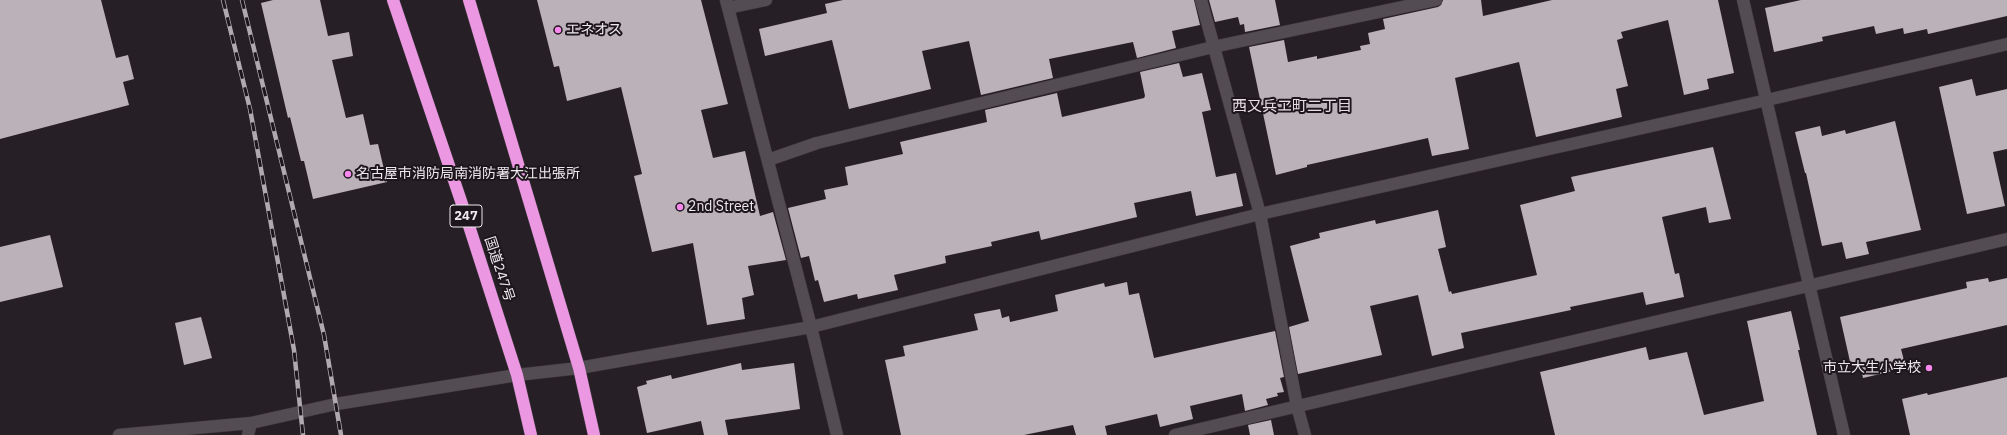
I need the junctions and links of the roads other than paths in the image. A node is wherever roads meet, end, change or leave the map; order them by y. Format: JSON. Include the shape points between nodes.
{"nodes":[{"id":1,"x":393,"y":0,"type":"edge"},
{"id":2,"x":469,"y":0,"type":"edge"},
{"id":3,"x":766,"y":0,"type":"edge"},
{"id":4,"x":1201,"y":0,"type":"edge"},
{"id":5,"x":1436,"y":0,"type":"edge"},
{"id":6,"x":1743,"y":0,"type":"edge"},
{"id":7,"x":727,"y":4,"type":"edge"},
{"id":8,"x":2007,"y":44,"type":"edge"},
{"id":9,"x":1213,"y":47,"type":"junction"},
{"id":10,"x":1767,"y":100,"type":"junction"},
{"id":11,"x":768,"y":160,"type":"junction"},
{"id":12,"x":1260,"y":214,"type":"junction"},
{"id":13,"x":2007,"y":239,"type":"edge"},
{"id":14,"x":1810,"y":285,"type":"junction"},
{"id":15,"x":811,"y":327,"type":"junction"},
{"id":16,"x":579,"y":368,"type":"junction"},
{"id":17,"x":517,"y":375,"type":"junction"},
{"id":18,"x":1297,"y":406,"type":"junction"},
{"id":19,"x":250,"y":423,"type":"junction"},
{"id":20,"x":120,"y":435,"type":"edge"},
{"id":21,"x":248,"y":435,"type":"edge"},
{"id":22,"x":531,"y":435,"type":"edge"},
{"id":23,"x":594,"y":435,"type":"edge"},
{"id":24,"x":837,"y":435,"type":"edge"},
{"id":25,"x":1175,"y":435,"type":"edge"},
{"id":26,"x":1305,"y":435,"type":"edge"},
{"id":27,"x":1844,"y":435,"type":"edge"}],
"edges":[{"from":1,"to":17,"type":"highway","name":"国道247号","number":"247"},
{"from":2,"to":16,"type":"highway"},
{"from":3,"to":7,"type":"street"},
{"from":4,"to":9,"type":"street"},
{"from":5,"to":9,"type":"street"},
{"from":6,"to":10,"type":"street"},
{"from":7,"to":11,"type":"street"},
{"from":8,"to":10,"type":"street"},
{"from":9,"to":11,"type":"street","via":[[817,144]]},
{"from":9,"to":12,"type":"street"},
{"from":10,"to":12,"type":"street"},
{"from":10,"to":14,"type":"street"},
{"from":11,"to":15,"type":"street"},
{"from":12,"to":15,"type":"street"},
{"from":12,"to":18,"type":"street"},
{"from":13,"to":14,"type":"street"},
{"from":14,"to":18,"type":"street"},
{"from":14,"to":27,"type":"street"},
{"from":15,"to":16,"type":"street"},
{"from":15,"to":24,"type":"street"},
{"from":16,"to":17,"type":"street"},
{"from":16,"to":23,"type":"highway"},
{"from":17,"to":19,"type":"street","via":[[336,404]]},
{"from":17,"to":22,"type":"highway","name":"国道247号","number":"247"},
{"from":18,"to":25,"type":"street"},
{"from":18,"to":26,"type":"street"},
{"from":19,"to":20,"type":"street"},
{"from":19,"to":21,"type":"street"}]}
